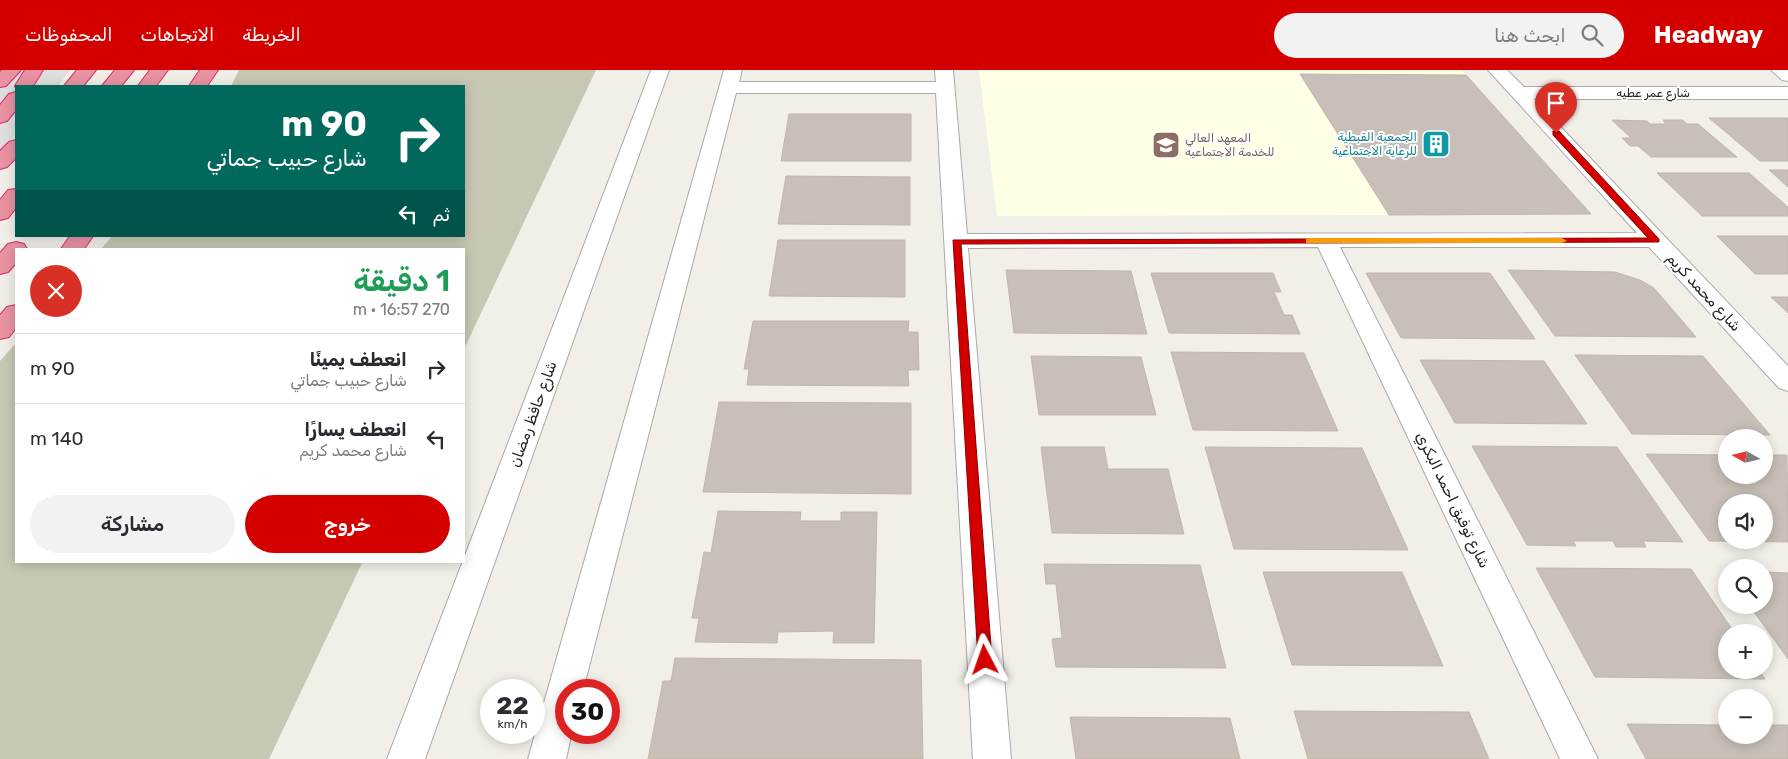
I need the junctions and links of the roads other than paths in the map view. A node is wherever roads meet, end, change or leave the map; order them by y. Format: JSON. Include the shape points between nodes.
{"nodes":[{"id":1,"x":12,"y":70,"type":"edge"},
{"id":2,"x":34,"y":70,"type":"edge"},
{"id":3,"x":87,"y":70,"type":"edge"},
{"id":4,"x":125,"y":70,"type":"edge"},
{"id":5,"x":159,"y":70,"type":"edge"},
{"id":6,"x":209,"y":70,"type":"edge"},
{"id":7,"x":660,"y":70,"type":"edge"},
{"id":8,"x":1497,"y":70,"type":"edge"},
{"id":9,"x":1780,"y":70,"type":"edge"},
{"id":10,"x":1788,"y":76,"type":"edge"},
{"id":11,"x":731,"y":78,"type":"edge"},
{"id":12,"x":944,"y":79,"type":"edge"},
{"id":13,"x":0,"y":82,"type":"edge"},
{"id":14,"x":25,"y":85,"type":"edge"},
{"id":15,"x":74,"y":85,"type":"edge"},
{"id":16,"x":112,"y":85,"type":"edge"},
{"id":17,"x":148,"y":85,"type":"edge"},
{"id":18,"x":199,"y":85,"type":"edge"},
{"id":19,"x":1518,"y":93,"type":"junction"},
{"id":20,"x":1788,"y":93,"type":"edge"},
{"id":21,"x":15,"y":99,"type":"edge"},
{"id":22,"x":0,"y":117,"type":"edge"},
{"id":23,"x":15,"y":147,"type":"edge"},
{"id":24,"x":0,"y":164,"type":"edge"},
{"id":25,"x":15,"y":196,"type":"edge"},
{"id":26,"x":0,"y":213,"type":"edge"},
{"id":27,"x":27,"y":237,"type":"edge"},
{"id":28,"x":81,"y":237,"type":"edge"},
{"id":29,"x":1656,"y":240,"type":"junction"},
{"id":30,"x":1326,"y":241,"type":"junction"},
{"id":31,"x":956,"y":242,"type":"junction"},
{"id":32,"x":17,"y":248,"type":"edge"},
{"id":33,"x":73,"y":248,"type":"edge"},
{"id":34,"x":15,"y":250,"type":"edge"},
{"id":35,"x":0,"y":267,"type":"edge"},
{"id":36,"x":15,"y":314,"type":"edge"},
{"id":37,"x":0,"y":331,"type":"edge"},
{"id":38,"x":1788,"y":382,"type":"edge"},
{"id":39,"x":406,"y":759,"type":"edge"},
{"id":40,"x":547,"y":759,"type":"edge"},
{"id":41,"x":992,"y":759,"type":"edge"},
{"id":42,"x":1579,"y":759,"type":"edge"}],
"edges":[{"from":1,"to":13,"type":"highway"},
{"from":2,"to":14,"type":"highway"},
{"from":3,"to":15,"type":"highway"},
{"from":4,"to":16,"type":"highway"},
{"from":5,"to":17,"type":"highway"},
{"from":6,"to":18,"type":"highway"},
{"from":7,"to":39,"type":"street","name":"شارع حافظ رمضان"},
{"from":8,"to":19,"type":"street","name":"شارع محمد كريم"},
{"from":9,"to":10,"type":"street"},
{"from":11,"to":12,"type":"street"},
{"from":11,"to":40,"type":"street"},
{"from":12,"to":31,"type":"street"},
{"from":19,"to":20,"type":"street","name":"شارع عمر عطيه"},
{"from":19,"to":29,"type":"street","name":"شارع محمد كريم"},
{"from":21,"to":22,"type":"highway"},
{"from":23,"to":24,"type":"highway"},
{"from":25,"to":26,"type":"highway"},
{"from":27,"to":32,"type":"highway"},
{"from":28,"to":33,"type":"highway"},
{"from":29,"to":30,"type":"street"},
{"from":29,"to":38,"type":"street","name":"شارع محمد كريم"},
{"from":30,"to":31,"type":"street"},
{"from":30,"to":42,"type":"street","name":"شارع توفيق احمد البكري"},
{"from":31,"to":41,"type":"street"},
{"from":34,"to":35,"type":"highway"},
{"from":36,"to":37,"type":"highway"}]}
